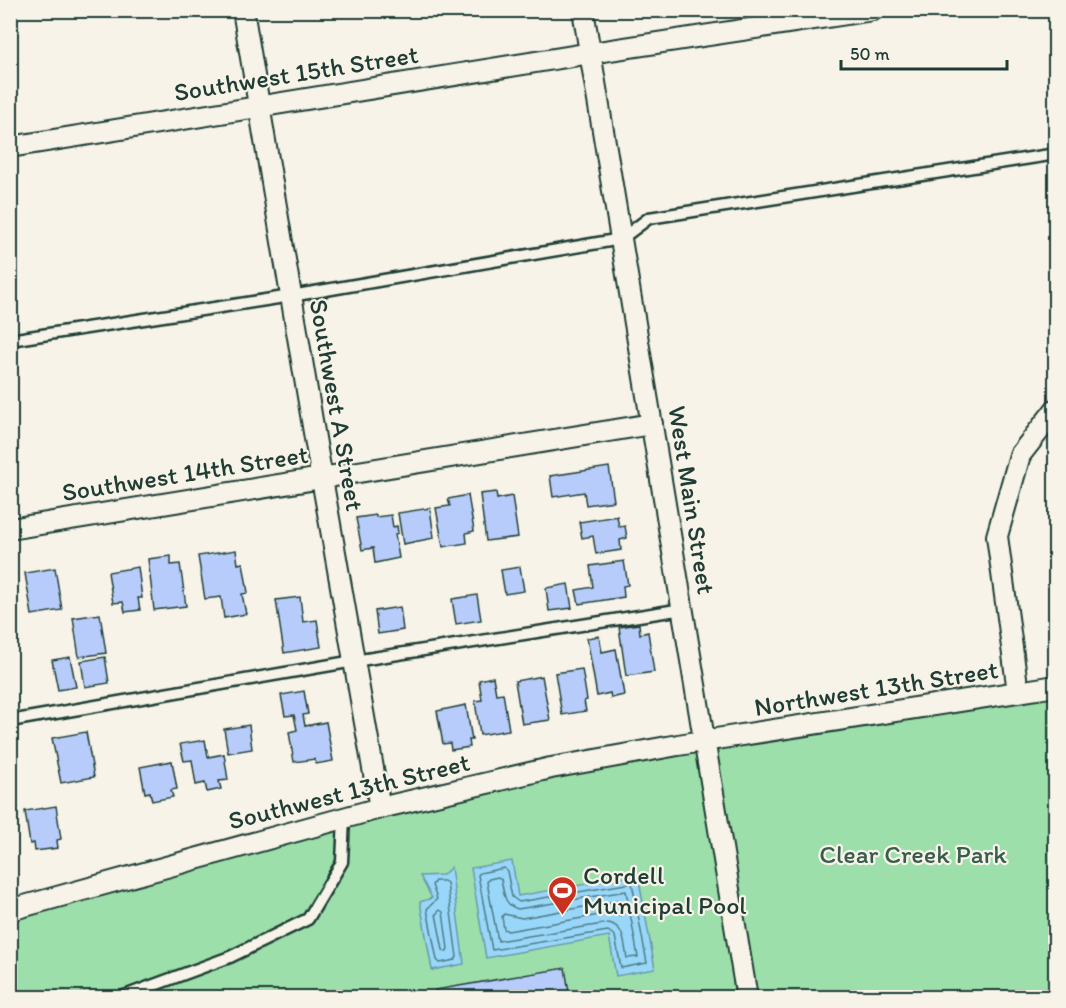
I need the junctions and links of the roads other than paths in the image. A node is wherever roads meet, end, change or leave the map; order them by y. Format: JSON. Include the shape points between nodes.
{"nodes":[{"id":1,"x":243,"y":10,"type":"edge"},
{"id":2,"x":583,"y":10,"type":"edge"},
{"id":3,"x":873,"y":10,"type":"edge"},
{"id":4,"x":591,"y":53,"type":"junction"},
{"id":5,"x":260,"y":107,"type":"junction"},
{"id":6,"x":10,"y":147,"type":"edge"},
{"id":7,"x":1056,"y":154,"type":"edge"},
{"id":8,"x":621,"y":239,"type":"junction"},
{"id":9,"x":291,"y":296,"type":"junction"},
{"id":10,"x":10,"y":340,"type":"edge"},
{"id":11,"x":1056,"y":409,"type":"edge"},
{"id":12,"x":652,"y":424,"type":"junction"},
{"id":13,"x":322,"y":478,"type":"junction"},
{"id":14,"x":10,"y":529,"type":"edge"},
{"id":15,"x":682,"y":609,"type":"junction"},
{"id":16,"x":354,"y":661,"type":"junction"},
{"id":17,"x":1056,"y":686,"type":"edge"},
{"id":18,"x":1018,"y":692,"type":"junction"},
{"id":19,"x":10,"y":721,"type":"edge"},
{"id":20,"x":705,"y":742,"type":"junction"},
{"id":21,"x":380,"y":808,"type":"junction"},
{"id":22,"x":344,"y":818,"type":"junction"},
{"id":23,"x":10,"y":910,"type":"edge"},
{"id":24,"x":119,"y":998,"type":"edge"},
{"id":25,"x":747,"y":998,"type":"edge"}],
"edges":[{"from":1,"to":5,"type":"street","name":"Southwest A Street"},
{"from":2,"to":4,"type":"street","name":"West Main Street"},
{"from":3,"to":4,"type":"street","name":"Southwest 15th Street"},
{"from":4,"to":5,"type":"street","name":"Southwest 15th Street"},
{"from":4,"to":8,"type":"street","name":"West Main Street"},
{"from":5,"to":6,"type":"street","name":"Southwest 15th Street"},
{"from":5,"to":9,"type":"street","name":"Southwest A Street"},
{"from":7,"to":8,"type":"lane","via":[[649,218]]},
{"from":8,"to":9,"type":"lane"},
{"from":8,"to":12,"type":"street","name":"West Main Street"},
{"from":9,"to":10,"type":"lane"},
{"from":9,"to":13,"type":"street","name":"Southwest A Street"},
{"from":11,"to":18,"type":"street","via":[[1020,455],[997,536]]},
{"from":12,"to":13,"type":"street","name":"Southwest 14th Street"},
{"from":12,"to":15,"type":"street","name":"West Main Street"},
{"from":13,"to":14,"type":"street","name":"Southwest 14th Street"},
{"from":13,"to":16,"type":"street","name":"Southwest A Street"},
{"from":15,"to":16,"type":"lane"},
{"from":15,"to":20,"type":"street","name":"West Main Street"},
{"from":16,"to":19,"type":"lane"},
{"from":16,"to":21,"type":"street","name":"Southwest A Street"},
{"from":17,"to":18,"type":"street","name":"Northwest 13th Street"},
{"from":18,"to":20,"type":"street","name":"Northwest 13th Street"},
{"from":20,"to":21,"type":"street","name":"Southwest 13th Street","via":[[551,768]]},
{"from":20,"to":25,"type":"street","name":"West Main Street"},
{"from":21,"to":22,"type":"street","name":"Southwest 13th Street"},
{"from":22,"to":23,"type":"street","name":"Southwest 13th Street"},
{"from":22,"to":24,"type":"lane","via":[[342,862],[308,919],[230,957]]}]}
